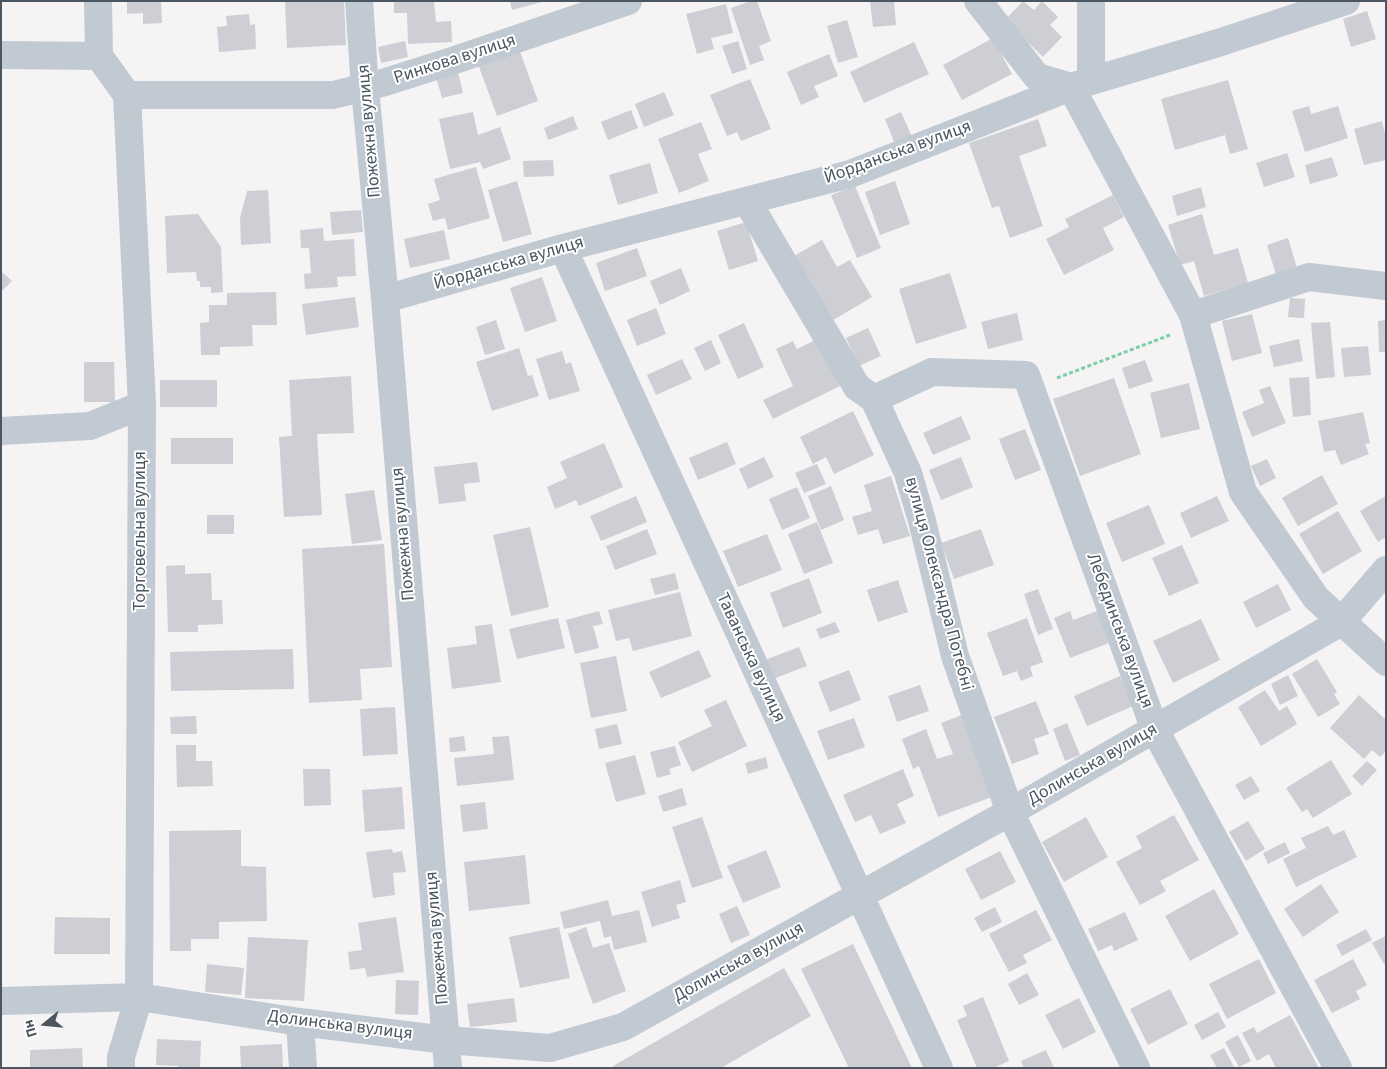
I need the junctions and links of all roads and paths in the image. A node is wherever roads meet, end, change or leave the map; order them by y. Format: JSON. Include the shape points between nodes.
{"nodes":[{"id":1,"x":98,"y":1,"type":"edge"},
{"id":2,"x":359,"y":1,"type":"edge"},
{"id":3,"x":628,"y":1,"type":"edge"},
{"id":4,"x":978,"y":1,"type":"edge"},
{"id":5,"x":1092,"y":1,"type":"edge"},
{"id":6,"x":1346,"y":1,"type":"edge"},
{"id":7,"x":1,"y":55,"type":"edge"},
{"id":8,"x":100,"y":56,"type":"junction"},
{"id":9,"x":1081,"y":84,"type":"junction"},
{"id":10,"x":365,"y":88,"type":"junction"},
{"id":11,"x":127,"y":95,"type":"junction"},
{"id":12,"x":747,"y":201,"type":"junction"},
{"id":13,"x":562,"y":248,"type":"junction"},
{"id":14,"x":1386,"y":286,"type":"edge"},
{"id":15,"x":385,"y":299,"type":"junction"},
{"id":16,"x":1194,"y":320,"type":"junction"},
{"id":17,"x":1031,"y":388,"type":"junction"},
{"id":18,"x":874,"y":399,"type":"junction"},
{"id":19,"x":142,"y":405,"type":"junction"},
{"id":20,"x":1,"y":431,"type":"edge"},
{"id":21,"x":1386,"y":570,"type":"edge"},
{"id":22,"x":1341,"y":622,"type":"junction"},
{"id":23,"x":1386,"y":662,"type":"edge"},
{"id":24,"x":1155,"y":730,"type":"junction"},
{"id":25,"x":1010,"y":812,"type":"junction"},
{"id":26,"x":859,"y":896,"type":"junction"},
{"id":27,"x":139,"y":997,"type":"junction"},
{"id":28,"x":1,"y":1001,"type":"edge"},
{"id":29,"x":300,"y":1022,"type":"junction"},
{"id":30,"x":446,"y":1040,"type":"junction"},
{"id":31,"x":121,"y":1068,"type":"edge"},
{"id":32,"x":303,"y":1068,"type":"edge"},
{"id":33,"x":448,"y":1068,"type":"edge"},
{"id":34,"x":939,"y":1068,"type":"edge"},
{"id":35,"x":1136,"y":1068,"type":"edge"},
{"id":36,"x":1338,"y":1068,"type":"edge"}],
"edges":[{"from":1,"to":8,"type":"street"},
{"from":2,"to":10,"type":"street","name":"Пожежна вулиця"},
{"from":3,"to":10,"type":"street","name":"Ринкова вулиця"},
{"from":4,"to":9,"type":"street","via":[[1037,77]]},
{"from":5,"to":9,"type":"street"},
{"from":6,"to":9,"type":"street","name":"Йорданська вулиця"},
{"from":7,"to":8,"type":"street"},
{"from":8,"to":11,"type":"street"},
{"from":9,"to":12,"type":"street","name":"Йорданська вулиця","via":[[850,174]]},
{"from":9,"to":16,"type":"street"},
{"from":10,"to":11,"type":"street","name":"Ринкова вулиця","via":[[333,95]]},
{"from":10,"to":15,"type":"street","name":"Пожежна вулиця"},
{"from":11,"to":19,"type":"street","name":"Торговельна вулиця"},
{"from":12,"to":13,"type":"street","name":"Йорданська вулиця"},
{"from":12,"to":18,"type":"street","name":"вулиця Олександра Потебні","via":[[857,387]]},
{"from":13,"to":15,"type":"street","name":"Йорданська вулиця"},
{"from":13,"to":26,"type":"street","name":"Таванська вулиця"},
{"from":14,"to":16,"type":"street","via":[[1309,277]]},
{"from":15,"to":30,"type":"street","name":"Пожежна вулиця"},
{"from":16,"to":17,"type":"path"},
{"from":16,"to":22,"type":"street","via":[[1244,492],[1316,598]]},
{"from":17,"to":18,"type":"street","via":[[1026,376],[932,372]]},
{"from":17,"to":24,"type":"street","name":"Лебединська вулиця"},
{"from":18,"to":25,"type":"street","name":"вулиця Олександра Потебні","via":[[908,472],[955,656]]},
{"from":19,"to":20,"type":"street","via":[[90,426]]},
{"from":19,"to":27,"type":"street","name":"Торговельна вулиця"},
{"from":21,"to":22,"type":"street","name":"Долинська вулиця"},
{"from":22,"to":23,"type":"street"},
{"from":22,"to":24,"type":"street","name":"Долинська вулиця"},
{"from":24,"to":25,"type":"street","name":"Долинська вулиця"},
{"from":24,"to":36,"type":"street","name":"Лебединська вулиця"},
{"from":25,"to":26,"type":"street","name":"Долинська вулиця"},
{"from":25,"to":35,"type":"street","name":"вулиця Олександра Потебні"},
{"from":26,"to":30,"type":"street","name":"Долинська вулиця","via":[[624,1027],[550,1048]]},
{"from":26,"to":34,"type":"street","name":"Таванська вулиця"},
{"from":27,"to":28,"type":"street","name":"Долинська вулиця"},
{"from":27,"to":29,"type":"street","name":"Долинська вулиця"},
{"from":27,"to":31,"type":"street","name":"Торговельна вулиця","via":[[121,1057]]},
{"from":29,"to":30,"type":"street","name":"Долинська вулиця"},
{"from":29,"to":32,"type":"street"},
{"from":30,"to":33,"type":"street","name":"Пожежна вулиця"}]}
